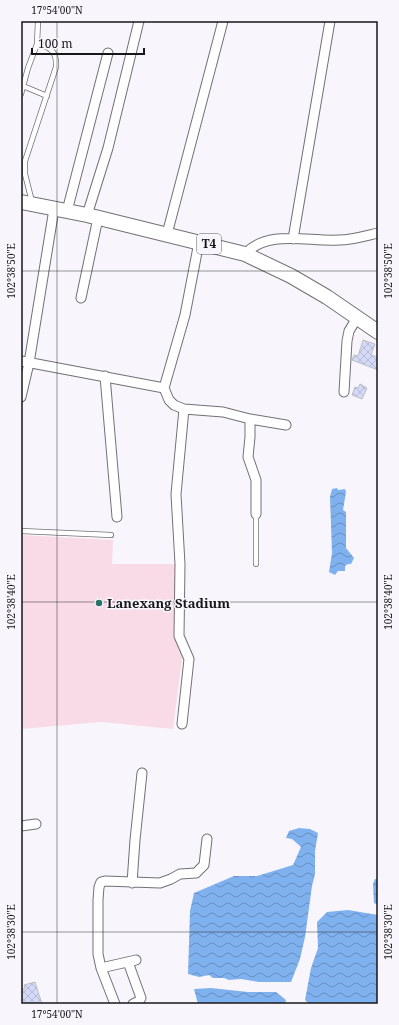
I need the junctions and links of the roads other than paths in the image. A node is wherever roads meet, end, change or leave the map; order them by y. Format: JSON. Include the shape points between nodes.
{"nodes":[{"id":1,"x":38,"y":21,"type":"edge"},
{"id":2,"x":139,"y":21,"type":"edge"},
{"id":3,"x":223,"y":21,"type":"edge"},
{"id":4,"x":330,"y":21,"type":"edge"},
{"id":5,"x":37,"y":44,"type":"junction"},
{"id":6,"x":108,"y":53,"type":"dead end"},
{"id":7,"x":23,"y":86,"type":"junction"},
{"id":8,"x":21,"y":94,"type":"edge"},
{"id":9,"x":47,"y":96,"type":"junction"},
{"id":10,"x":23,"y":174,"type":"edge"},
{"id":11,"x":27,"y":204,"type":"edge"},
{"id":12,"x":61,"y":210,"type":"junction"},
{"id":13,"x":93,"y":216,"type":"junction"},
{"id":14,"x":378,"y":233,"type":"edge"},
{"id":15,"x":167,"y":234,"type":"junction"},
{"id":16,"x":293,"y":239,"type":"junction"},
{"id":17,"x":199,"y":242,"type":"junction"},
{"id":18,"x":245,"y":254,"type":"junction"},
{"id":19,"x":81,"y":298,"type":"dead end"},
{"id":20,"x":357,"y":318,"type":"junction"},
{"id":21,"x":378,"y":332,"type":"edge"},
{"id":22,"x":25,"y":362,"type":"edge"},
{"id":23,"x":105,"y":376,"type":"junction"},
{"id":24,"x":164,"y":388,"type":"junction"},
{"id":25,"x":344,"y":392,"type":"dead end"},
{"id":26,"x":21,"y":397,"type":"edge"},
{"id":27,"x":184,"y":409,"type":"junction"},
{"id":28,"x":250,"y":419,"type":"junction"},
{"id":29,"x":286,"y":425,"type":"dead end"},
{"id":30,"x":256,"y":514,"type":"joint"},
{"id":31,"x":117,"y":517,"type":"dead end"},
{"id":32,"x":21,"y":531,"type":"edge"},
{"id":33,"x":111,"y":535,"type":"dead end"},
{"id":34,"x":256,"y":564,"type":"dead end"},
{"id":35,"x":182,"y":724,"type":"dead end"},
{"id":36,"x":142,"y":773,"type":"dead end"},
{"id":37,"x":36,"y":824,"type":"dead end"},
{"id":38,"x":21,"y":826,"type":"edge"},
{"id":39,"x":207,"y":839,"type":"dead end"},
{"id":40,"x":132,"y":883,"type":"junction"},
{"id":41,"x":101,"y":968,"type":"junction"},
{"id":42,"x":115,"y":1004,"type":"edge"},
{"id":43,"x":133,"y":1004,"type":"edge"}],
"edges":[{"from":1,"to":5,"type":"lane"},
{"from":2,"to":13,"type":"street"},
{"from":3,"to":15,"type":"street"},
{"from":4,"to":16,"type":"street"},
{"from":5,"to":7,"type":"lane"},
{"from":5,"to":9,"type":"lane","via":[[43,45],[57,57]]},
{"from":6,"to":12,"type":"street"},
{"from":7,"to":8,"type":"lane"},
{"from":7,"to":9,"type":"lane"},
{"from":9,"to":10,"type":"lane"},
{"from":10,"to":11,"type":"lane"},
{"from":11,"to":12,"type":"main road","number":"T4"},
{"from":12,"to":13,"type":"main road","number":"T4"},
{"from":12,"to":22,"type":"street"},
{"from":13,"to":15,"type":"main road","number":"T4"},
{"from":13,"to":19,"type":"street"},
{"from":14,"to":16,"type":"street","via":[[339,240]]},
{"from":15,"to":17,"type":"main road","number":"T4"},
{"from":16,"to":18,"type":"street","via":[[272,238],[251,247]]},
{"from":17,"to":18,"type":"main road","number":"T4"},
{"from":17,"to":24,"type":"street","via":[[185,315]]},
{"from":18,"to":20,"type":"main road","number":"T4","via":[[291,276]]},
{"from":20,"to":21,"type":"main road","number":"T4"},
{"from":20,"to":25,"type":"street","via":[[349,331],[347,341]]},
{"from":22,"to":23,"type":"street"},
{"from":22,"to":26,"type":"street"},
{"from":23,"to":24,"type":"street"},
{"from":23,"to":31,"type":"street"},
{"from":24,"to":27,"type":"street","via":[[169,400]]},
{"from":27,"to":28,"type":"street","via":[[223,412]]},
{"from":27,"to":35,"type":"street","via":[[176,494],[180,564],[179,636],[189,659]]},
{"from":28,"to":29,"type":"street"},
{"from":28,"to":30,"type":"street","via":[[248,457],[256,480]]},
{"from":30,"to":34,"type":"lane"},
{"from":32,"to":33,"type":"lane"},
{"from":36,"to":40,"type":"street"},
{"from":37,"to":38,"type":"street"},
{"from":39,"to":40,"type":"street","via":[[204,865],[196,872],[180,874],[160,883]]},
{"from":40,"to":41,"type":"street","via":[[105,881],[101,882],[99,887],[98,954]]},
{"from":41,"to":42,"type":"street"},
{"from":41,"to":43,"type":"street","via":[[132,961],[141,998]]}]}
